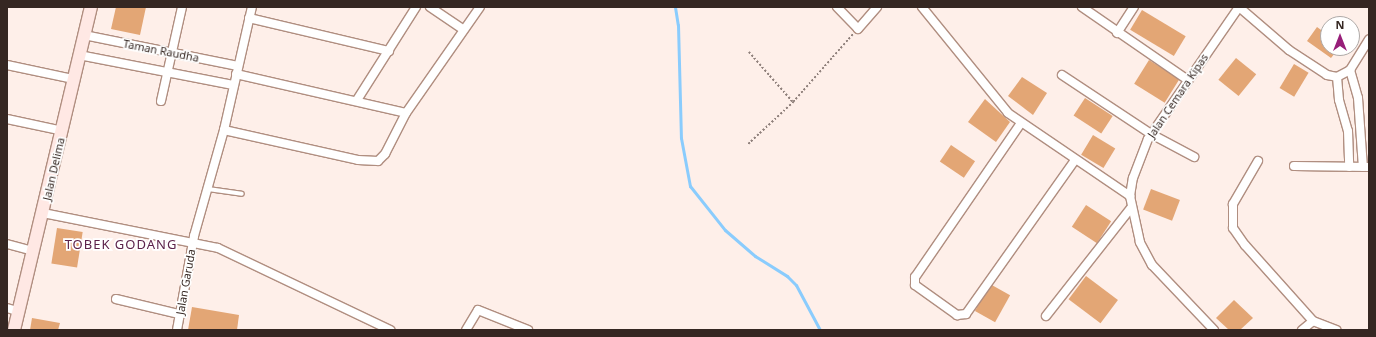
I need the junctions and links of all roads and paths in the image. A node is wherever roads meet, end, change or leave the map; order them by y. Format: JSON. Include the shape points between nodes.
{"nodes":[{"id":1,"x":91,"y":7,"type":"edge"},
{"id":2,"x":182,"y":7,"type":"edge"},
{"id":3,"x":252,"y":7,"type":"edge"},
{"id":4,"x":416,"y":7,"type":"edge"},
{"id":5,"x":430,"y":7,"type":"edge"},
{"id":6,"x":480,"y":7,"type":"edge"},
{"id":7,"x":837,"y":7,"type":"edge"},
{"id":8,"x":877,"y":7,"type":"edge"},
{"id":9,"x":922,"y":7,"type":"edge"},
{"id":10,"x":1082,"y":7,"type":"edge"},
{"id":11,"x":1134,"y":7,"type":"edge"},
{"id":12,"x":1239,"y":7,"type":"edge"},
{"id":13,"x":249,"y":18,"type":"junction"},
{"id":14,"x":464,"y":29,"type":"junction"},
{"id":15,"x":858,"y":29,"type":"junction"},
{"id":16,"x":1117,"y":33,"type":"junction"},
{"id":17,"x":84,"y":35,"type":"junction"},
{"id":18,"x":1369,"y":40,"type":"edge"},
{"id":19,"x":390,"y":51,"type":"junction"},
{"id":20,"x":749,"y":52,"type":"dead end"},
{"id":21,"x":171,"y":53,"type":"junction"},
{"id":22,"x":79,"y":55,"type":"junction"},
{"id":23,"x":7,"y":64,"type":"edge"},
{"id":24,"x":237,"y":70,"type":"junction"},
{"id":25,"x":1350,"y":70,"type":"junction"},
{"id":26,"x":166,"y":74,"type":"junction"},
{"id":27,"x":1062,"y":75,"type":"dead end"},
{"id":28,"x":1337,"y":77,"type":"junction"},
{"id":29,"x":73,"y":79,"type":"junction"},
{"id":30,"x":1188,"y":80,"type":"junction"},
{"id":31,"x":233,"y":85,"type":"junction"},
{"id":32,"x":357,"y":100,"type":"junction"},
{"id":33,"x":161,"y":101,"type":"dead end"},
{"id":34,"x":793,"y":102,"type":"junction"},
{"id":35,"x":1359,"y":112,"type":"junction"},
{"id":36,"x":406,"y":113,"type":"junction"},
{"id":37,"x":1344,"y":115,"type":"junction"},
{"id":38,"x":7,"y":118,"type":"edge"},
{"id":39,"x":1021,"y":123,"type":"junction"},
{"id":40,"x":224,"y":130,"type":"junction"},
{"id":41,"x":63,"y":132,"type":"junction"},
{"id":42,"x":1151,"y":134,"type":"junction"},
{"id":43,"x":1361,"y":143,"type":"junction"},
{"id":44,"x":748,"y":144,"type":"dead end"},
{"id":45,"x":1348,"y":144,"type":"junction"},
{"id":46,"x":1194,"y":157,"type":"dead end"},
{"id":47,"x":1075,"y":160,"type":"junction"},
{"id":48,"x":1258,"y":161,"type":"dead end"},
{"id":49,"x":1294,"y":166,"type":"dead end"},
{"id":50,"x":1349,"y":167,"type":"junction"},
{"id":51,"x":1366,"y":167,"type":"edge"},
{"id":52,"x":208,"y":189,"type":"junction"},
{"id":53,"x":242,"y":194,"type":"dead end"},
{"id":54,"x":1130,"y":196,"type":"junction"},
{"id":55,"x":1131,"y":208,"type":"junction"},
{"id":56,"x":44,"y":213,"type":"junction"},
{"id":57,"x":193,"y":243,"type":"junction"},
{"id":58,"x":7,"y":244,"type":"edge"},
{"id":59,"x":34,"y":251,"type":"junction"},
{"id":60,"x":116,"y":298,"type":"dead end"},
{"id":61,"x":12,"y":310,"type":"edge"},
{"id":62,"x":180,"y":314,"type":"junction"},
{"id":63,"x":1046,"y":316,"type":"dead end"},
{"id":64,"x":1313,"y":321,"type":"junction"},
{"id":65,"x":14,"y":330,"type":"edge"},
{"id":66,"x":178,"y":330,"type":"edge"},
{"id":67,"x":389,"y":330,"type":"edge"},
{"id":68,"x":466,"y":330,"type":"edge"},
{"id":69,"x":528,"y":330,"type":"edge"},
{"id":70,"x":1214,"y":330,"type":"edge"},
{"id":71,"x":1302,"y":330,"type":"edge"},
{"id":72,"x":1336,"y":330,"type":"edge"}],
"edges":[{"from":1,"to":17,"type":"main road","name":"Jalan Delima"},
{"from":2,"to":21,"type":"street"},
{"from":3,"to":13,"type":"street"},
{"from":4,"to":19,"type":"street"},
{"from":5,"to":14,"type":"street"},
{"from":6,"to":14,"type":"street"},
{"from":7,"to":15,"type":"street"},
{"from":8,"to":15,"type":"street"},
{"from":9,"to":39,"type":"street","via":[[995,100]]},
{"from":10,"to":16,"type":"street"},
{"from":11,"to":16,"type":"street"},
{"from":12,"to":28,"type":"street","via":[[1289,50],[1327,75]]},
{"from":12,"to":30,"type":"street","name":"Jalan Cemara Kipas"},
{"from":13,"to":19,"type":"street"},
{"from":13,"to":24,"type":"street"},
{"from":14,"to":36,"type":"street"},
{"from":15,"to":34,"type":"path"},
{"from":16,"to":30,"type":"street"},
{"from":17,"to":21,"type":"street","name":"Taman Raudha"},
{"from":17,"to":22,"type":"main road","name":"Jalan Delima"},
{"from":18,"to":25,"type":"street"},
{"from":19,"to":32,"type":"street"},
{"from":20,"to":34,"type":"path"},
{"from":21,"to":24,"type":"street","name":"Taman Raudha"},
{"from":21,"to":26,"type":"street"},
{"from":22,"to":26,"type":"street"},
{"from":22,"to":29,"type":"main road","name":"Jalan Delima"},
{"from":23,"to":29,"type":"street"},
{"from":24,"to":31,"type":"street"},
{"from":24,"to":32,"type":"street","name":"Taman Raudha"},
{"from":25,"to":28,"type":"street"},
{"from":25,"to":35,"type":"street"},
{"from":26,"to":31,"type":"street"},
{"from":26,"to":33,"type":"street"},
{"from":27,"to":42,"type":"street"},
{"from":28,"to":37,"type":"street","via":[[1338,100]]},
{"from":29,"to":41,"type":"main road","name":"Jalan Delima"},
{"from":30,"to":42,"type":"street","name":"Jalan Cemara Kipas"},
{"from":31,"to":40,"type":"street"},
{"from":32,"to":36,"type":"street","name":"Taman Raudha"},
{"from":34,"to":44,"type":"path"},
{"from":35,"to":37,"type":"street"},
{"from":35,"to":43,"type":"street"},
{"from":36,"to":40,"type":"street","via":[[385,154],[373,162]]},
{"from":37,"to":45,"type":"street"},
{"from":38,"to":41,"type":"street"},
{"from":39,"to":47,"type":"street"},
{"from":39,"to":47,"type":"street","via":[[914,277],[915,285],[956,315],[966,314]]},
{"from":40,"to":52,"type":"street"},
{"from":41,"to":56,"type":"main road","name":"Jalan Delima"},
{"from":42,"to":46,"type":"street"},
{"from":42,"to":54,"type":"street","name":"Jalan Cemara Kipas","via":[[1133,178]]},
{"from":43,"to":45,"type":"street"},
{"from":43,"to":51,"type":"street"},
{"from":45,"to":50,"type":"street"},
{"from":47,"to":54,"type":"street"},
{"from":48,"to":64,"type":"street","via":[[1233,204],[1234,228],[1245,245]]},
{"from":49,"to":50,"type":"street"},
{"from":50,"to":51,"type":"street"},
{"from":52,"to":53,"type":"lane"},
{"from":52,"to":57,"type":"street"},
{"from":54,"to":55,"type":"street","name":"Jalan Cemara Kipas"},
{"from":55,"to":63,"type":"street"},
{"from":55,"to":70,"type":"street","name":"Jalan Cemara Kipas","via":[[1140,242],[1152,265]]},
{"from":56,"to":57,"type":"street","name":"Jalan Garuda"},
{"from":56,"to":59,"type":"main road","name":"Jalan Delima"},
{"from":57,"to":62,"type":"street","name":"Jalan Garuda"},
{"from":57,"to":67,"type":"street","via":[[225,251]]},
{"from":58,"to":59,"type":"street"},
{"from":59,"to":61,"type":"main road","name":"Jalan Delima"},
{"from":60,"to":62,"type":"street"},
{"from":61,"to":65,"type":"main road","name":"Jalan Delima"},
{"from":62,"to":66,"type":"street","name":"Jalan Garuda"},
{"from":64,"to":71,"type":"street"},
{"from":64,"to":72,"type":"street"},
{"from":68,"to":69,"type":"street","via":[[475,312],[481,310]]}]}
